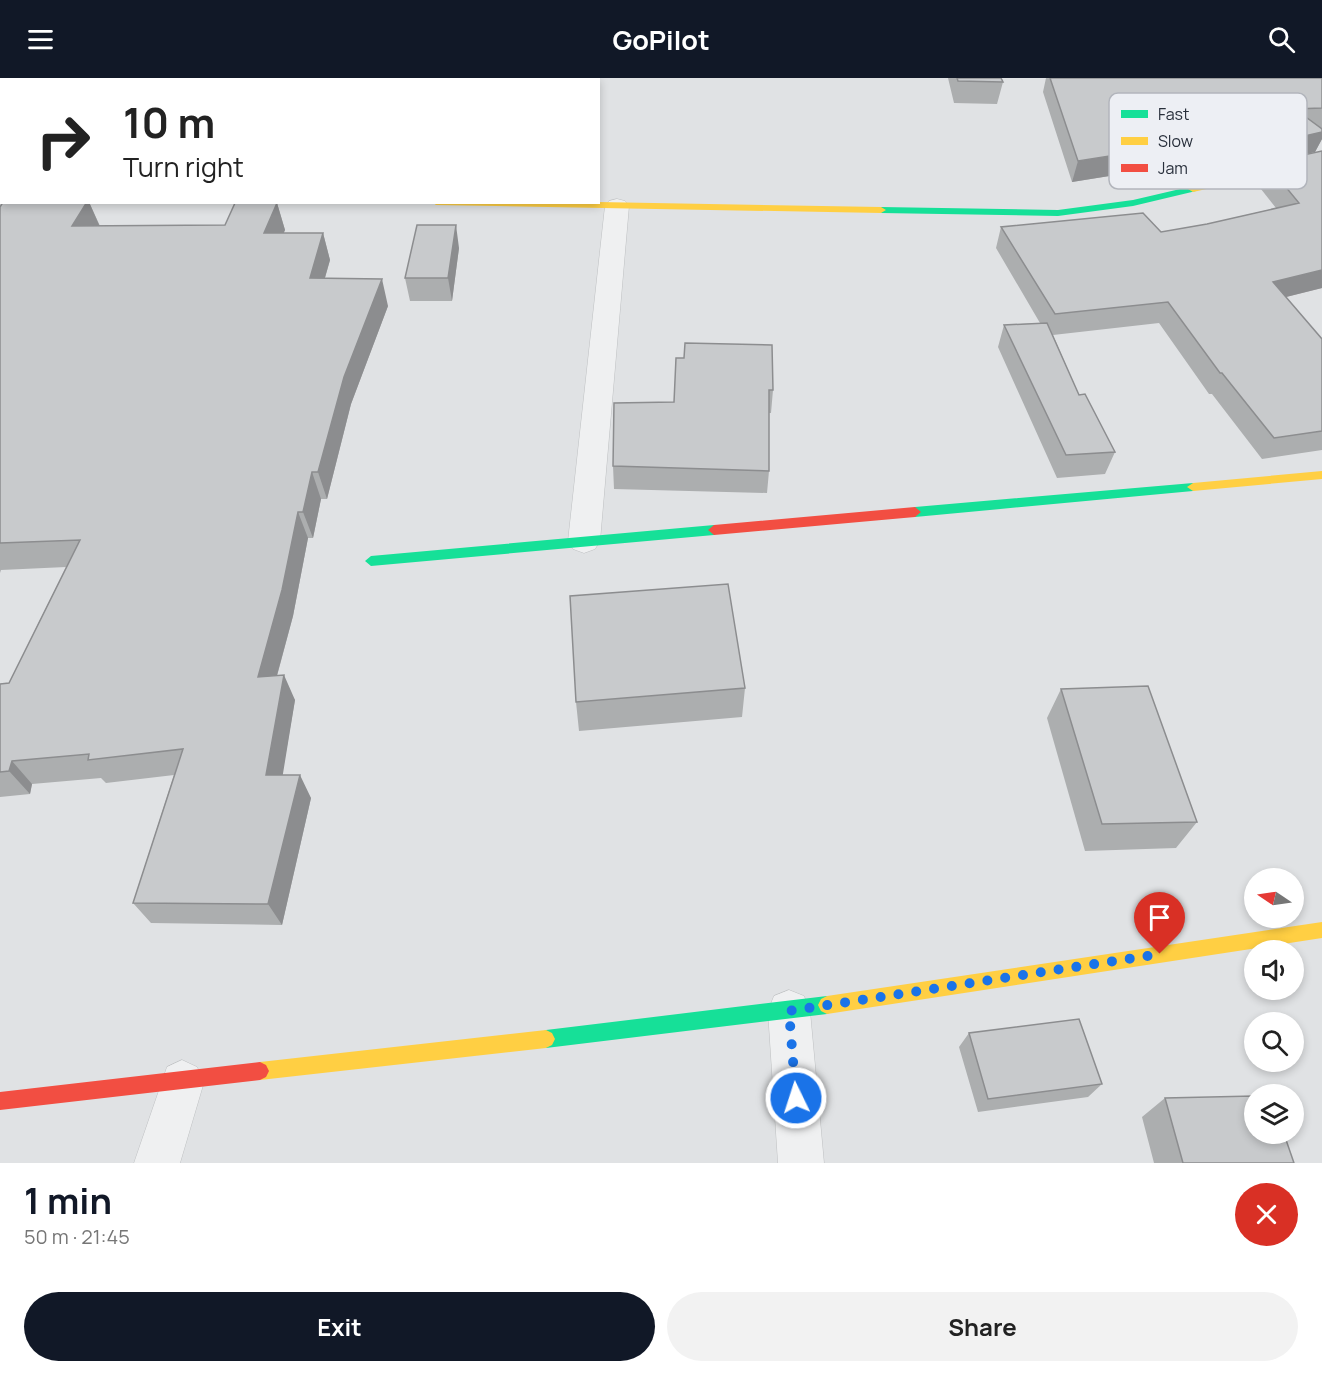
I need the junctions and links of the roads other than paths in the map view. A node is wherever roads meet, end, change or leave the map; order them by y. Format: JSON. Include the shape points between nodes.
{"nodes":[{"id":1,"x":1322,"y":160,"type":"edge"},
{"id":2,"x":1307,"y":163,"type":"edge"},
{"id":3,"x":1195,"y":189,"type":"edge"},
{"id":4,"x":526,"y":204,"type":"edge"},
{"id":5,"x":617,"y":206,"type":"junction"},
{"id":6,"x":1322,"y":475,"type":"edge"},
{"id":7,"x":584,"y":541,"type":"junction"},
{"id":8,"x":371,"y":561,"type":"dead end"},
{"id":9,"x":1322,"y":930,"type":"edge"},
{"id":10,"x":789,"y":1011,"type":"junction"},
{"id":11,"x":182,"y":1082,"type":"junction"},
{"id":12,"x":0,"y":1101,"type":"edge"},
{"id":13,"x":157,"y":1163,"type":"edge"},
{"id":14,"x":801,"y":1163,"type":"edge"}],
"edges":[{"from":1,"to":2,"type":"street"},
{"from":3,"to":5,"type":"street","via":[[1133,203],[1058,213]]},
{"from":4,"to":5,"type":"street"},
{"from":5,"to":7,"type":"street"},
{"from":6,"to":7,"type":"street"},
{"from":7,"to":8,"type":"street"},
{"from":9,"to":10,"type":"street"},
{"from":10,"to":11,"type":"street"},
{"from":10,"to":14,"type":"street"},
{"from":11,"to":12,"type":"street"},
{"from":11,"to":13,"type":"street"}]}
